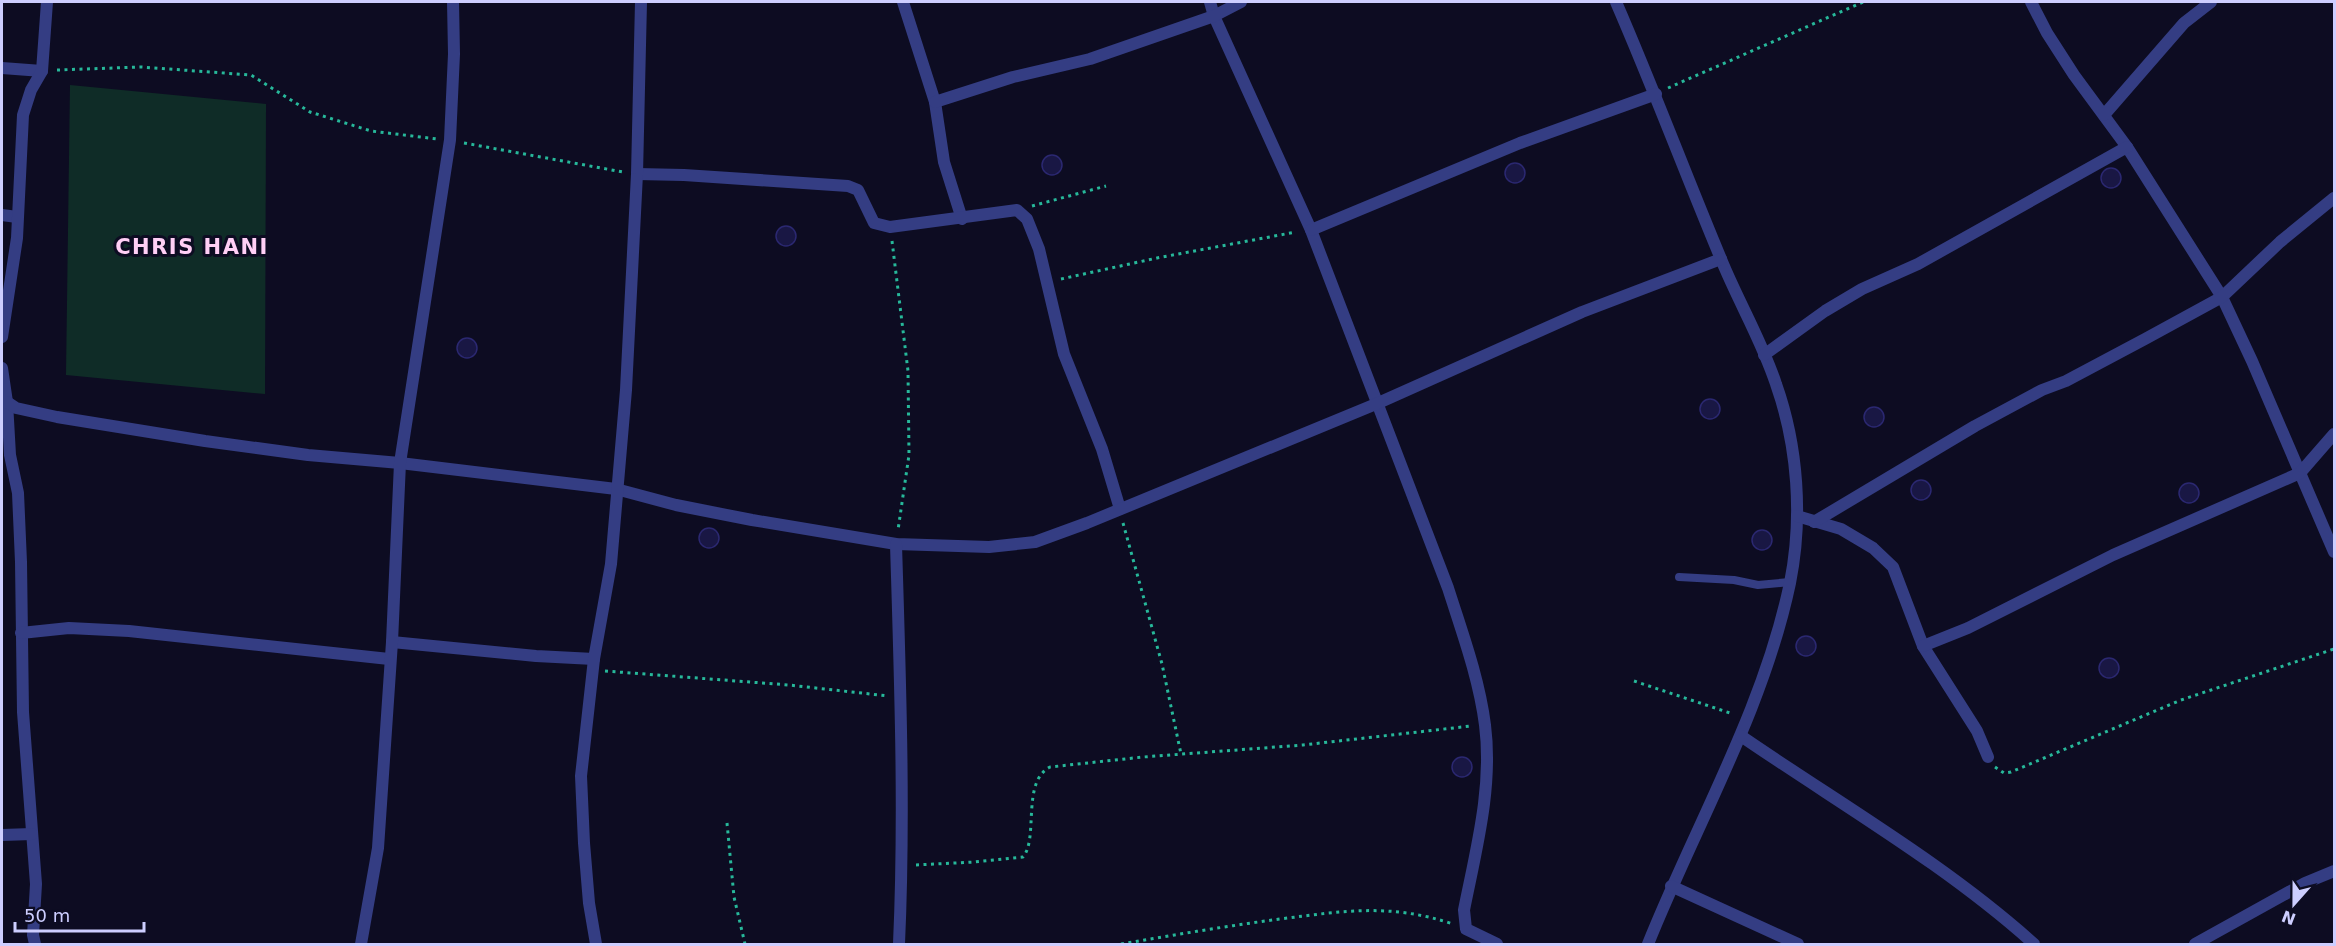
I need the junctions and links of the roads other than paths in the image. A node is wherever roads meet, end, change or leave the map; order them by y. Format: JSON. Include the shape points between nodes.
{"nodes":[{"id":1,"x":47,"y":2,"type":"edge"},
{"id":2,"x":453,"y":2,"type":"edge"},
{"id":3,"x":641,"y":2,"type":"edge"},
{"id":4,"x":903,"y":2,"type":"edge"},
{"id":5,"x":1210,"y":2,"type":"edge"},
{"id":6,"x":1241,"y":2,"type":"edge"},
{"id":7,"x":1616,"y":2,"type":"edge"},
{"id":8,"x":2031,"y":2,"type":"edge"},
{"id":9,"x":2211,"y":2,"type":"edge"},
{"id":10,"x":1214,"y":16,"type":"junction"},
{"id":11,"x":2,"y":68,"type":"edge"},
{"id":12,"x":42,"y":70,"type":"junction"},
{"id":13,"x":1656,"y":94,"type":"junction"},
{"id":14,"x":935,"y":102,"type":"junction"},
{"id":15,"x":2104,"y":115,"type":"junction"},
{"id":16,"x":2127,"y":147,"type":"junction"},
{"id":17,"x":637,"y":174,"type":"junction"},
{"id":18,"x":2334,"y":198,"type":"edge"},
{"id":19,"x":2,"y":215,"type":"edge"},
{"id":20,"x":17,"y":217,"type":"junction"},
{"id":21,"x":962,"y":219,"type":"junction"},
{"id":22,"x":1311,"y":230,"type":"junction"},
{"id":23,"x":1721,"y":259,"type":"junction"},
{"id":24,"x":2222,"y":297,"type":"junction"},
{"id":25,"x":2,"y":337,"type":"edge"},
{"id":26,"x":1764,"y":355,"type":"junction"},
{"id":27,"x":2,"y":368,"type":"edge"},
{"id":28,"x":4,"y":402,"type":"edge"},
{"id":29,"x":1376,"y":404,"type":"junction"},
{"id":30,"x":2334,"y":434,"type":"edge"},
{"id":31,"x":399,"y":463,"type":"junction"},
{"id":32,"x":2300,"y":473,"type":"junction"},
{"id":33,"x":616,"y":489,"type":"junction"},
{"id":34,"x":1120,"y":509,"type":"junction"},
{"id":35,"x":1797,"y":516,"type":"junction"},
{"id":36,"x":1814,"y":522,"type":"junction"},
{"id":37,"x":896,"y":544,"type":"junction"},
{"id":38,"x":2334,"y":552,"type":"edge"},
{"id":39,"x":1679,"y":577,"type":"dead end"},
{"id":40,"x":1790,"y":582,"type":"junction"},
{"id":41,"x":21,"y":633,"type":"junction"},
{"id":42,"x":392,"y":642,"type":"junction"},
{"id":43,"x":1923,"y":646,"type":"junction"},
{"id":44,"x":389,"y":659,"type":"junction"},
{"id":45,"x":593,"y":664,"type":"junction"},
{"id":46,"x":1741,"y":736,"type":"junction"},
{"id":47,"x":1988,"y":757,"type":"road end"},
{"id":48,"x":32,"y":834,"type":"junction"},
{"id":49,"x":2,"y":835,"type":"edge"},
{"id":50,"x":2334,"y":871,"type":"edge"},
{"id":51,"x":1671,"y":886,"type":"junction"},
{"id":52,"x":35,"y":945,"type":"edge"},
{"id":53,"x":361,"y":945,"type":"edge"},
{"id":54,"x":596,"y":945,"type":"edge"},
{"id":55,"x":899,"y":945,"type":"edge"},
{"id":56,"x":1497,"y":945,"type":"edge"},
{"id":57,"x":1648,"y":945,"type":"edge"},
{"id":58,"x":1798,"y":945,"type":"edge"},
{"id":59,"x":2034,"y":945,"type":"edge"},
{"id":60,"x":2195,"y":945,"type":"edge"}],
"edges":[{"from":1,"to":12,"type":"street"},
{"from":2,"to":31,"type":"street","via":[[450,141]]},
{"from":3,"to":17,"type":"street"},
{"from":4,"to":14,"type":"street"},
{"from":5,"to":10,"type":"street"},
{"from":6,"to":10,"type":"street"},
{"from":7,"to":13,"type":"street"},
{"from":8,"to":15,"type":"street","via":[[2074,75]]},
{"from":9,"to":15,"type":"street","via":[[2184,23]]},
{"from":10,"to":14,"type":"street","via":[[1090,59]]},
{"from":10,"to":22,"type":"street"},
{"from":11,"to":12,"type":"street"},
{"from":12,"to":20,"type":"street","via":[[23,115]]},
{"from":13,"to":22,"type":"street","via":[[1510,147]]},
{"from":13,"to":23,"type":"street"},
{"from":14,"to":21,"type":"street","via":[[945,162]]},
{"from":15,"to":16,"type":"street"},
{"from":16,"to":24,"type":"street"},
{"from":16,"to":26,"type":"street","via":[[1917,264],[1862,289]]},
{"from":17,"to":21,"type":"street","via":[[848,186],[858,190],[874,222],[890,227]]},
{"from":17,"to":33,"type":"street"},
{"from":18,"to":24,"type":"street"},
{"from":19,"to":20,"type":"street"},
{"from":20,"to":25,"type":"street","via":[[14,267]]},
{"from":21,"to":34,"type":"street","via":[[1017,210],[1031,227],[1064,354],[1102,449]]},
{"from":22,"to":29,"type":"street"},
{"from":23,"to":26,"type":"street"},
{"from":23,"to":29,"type":"street","via":[[1582,312]]},
{"from":24,"to":32,"type":"street"},
{"from":24,"to":36,"type":"street","via":[[1975,426]]},
{"from":26,"to":35,"type":"street","via":[[1792,439]]},
{"from":27,"to":28,"type":"street"},
{"from":28,"to":31,"type":"street","via":[[57,417],[205,441]]},
{"from":28,"to":41,"type":"street","via":[[18,492]]},
{"from":29,"to":34,"type":"street"},
{"from":29,"to":56,"type":"street","via":[[1448,588],[1485,723],[1483,817],[1464,910],[1466,929]]},
{"from":30,"to":32,"type":"street"},
{"from":31,"to":33,"type":"street"},
{"from":31,"to":42,"type":"street"},
{"from":32,"to":38,"type":"street"},
{"from":32,"to":43,"type":"street","via":[[2113,555],[1968,628]]},
{"from":33,"to":37,"type":"street","via":[[741,518]]},
{"from":33,"to":45,"type":"street","via":[[611,564]]},
{"from":34,"to":37,"type":"street","via":[[1035,542],[989,547]]},
{"from":35,"to":36,"type":"street"},
{"from":35,"to":40,"type":"street"},
{"from":36,"to":43,"type":"street","via":[[1857,538],[1893,567]]},
{"from":37,"to":55,"type":"street","via":[[902,698],[903,865]]},
{"from":39,"to":40,"type":"lane","via":[[1758,585]]},
{"from":40,"to":46,"type":"street","via":[[1778,630]]},
{"from":41,"to":44,"type":"street","via":[[69,628],[129,631]]},
{"from":41,"to":48,"type":"street"},
{"from":42,"to":44,"type":"street"},
{"from":42,"to":45,"type":"street"},
{"from":43,"to":47,"type":"street","via":[[1977,732]]},
{"from":44,"to":53,"type":"street","via":[[378,848]]},
{"from":45,"to":54,"type":"street","via":[[581,776],[586,879]]},
{"from":46,"to":51,"type":"street"},
{"from":46,"to":59,"type":"street","via":[[1917,853],[2002,915]]},
{"from":48,"to":49,"type":"street"},
{"from":48,"to":52,"type":"street"},
{"from":50,"to":60,"type":"street","via":[[2304,883]]},
{"from":51,"to":57,"type":"street"},
{"from":51,"to":58,"type":"street"}]}
